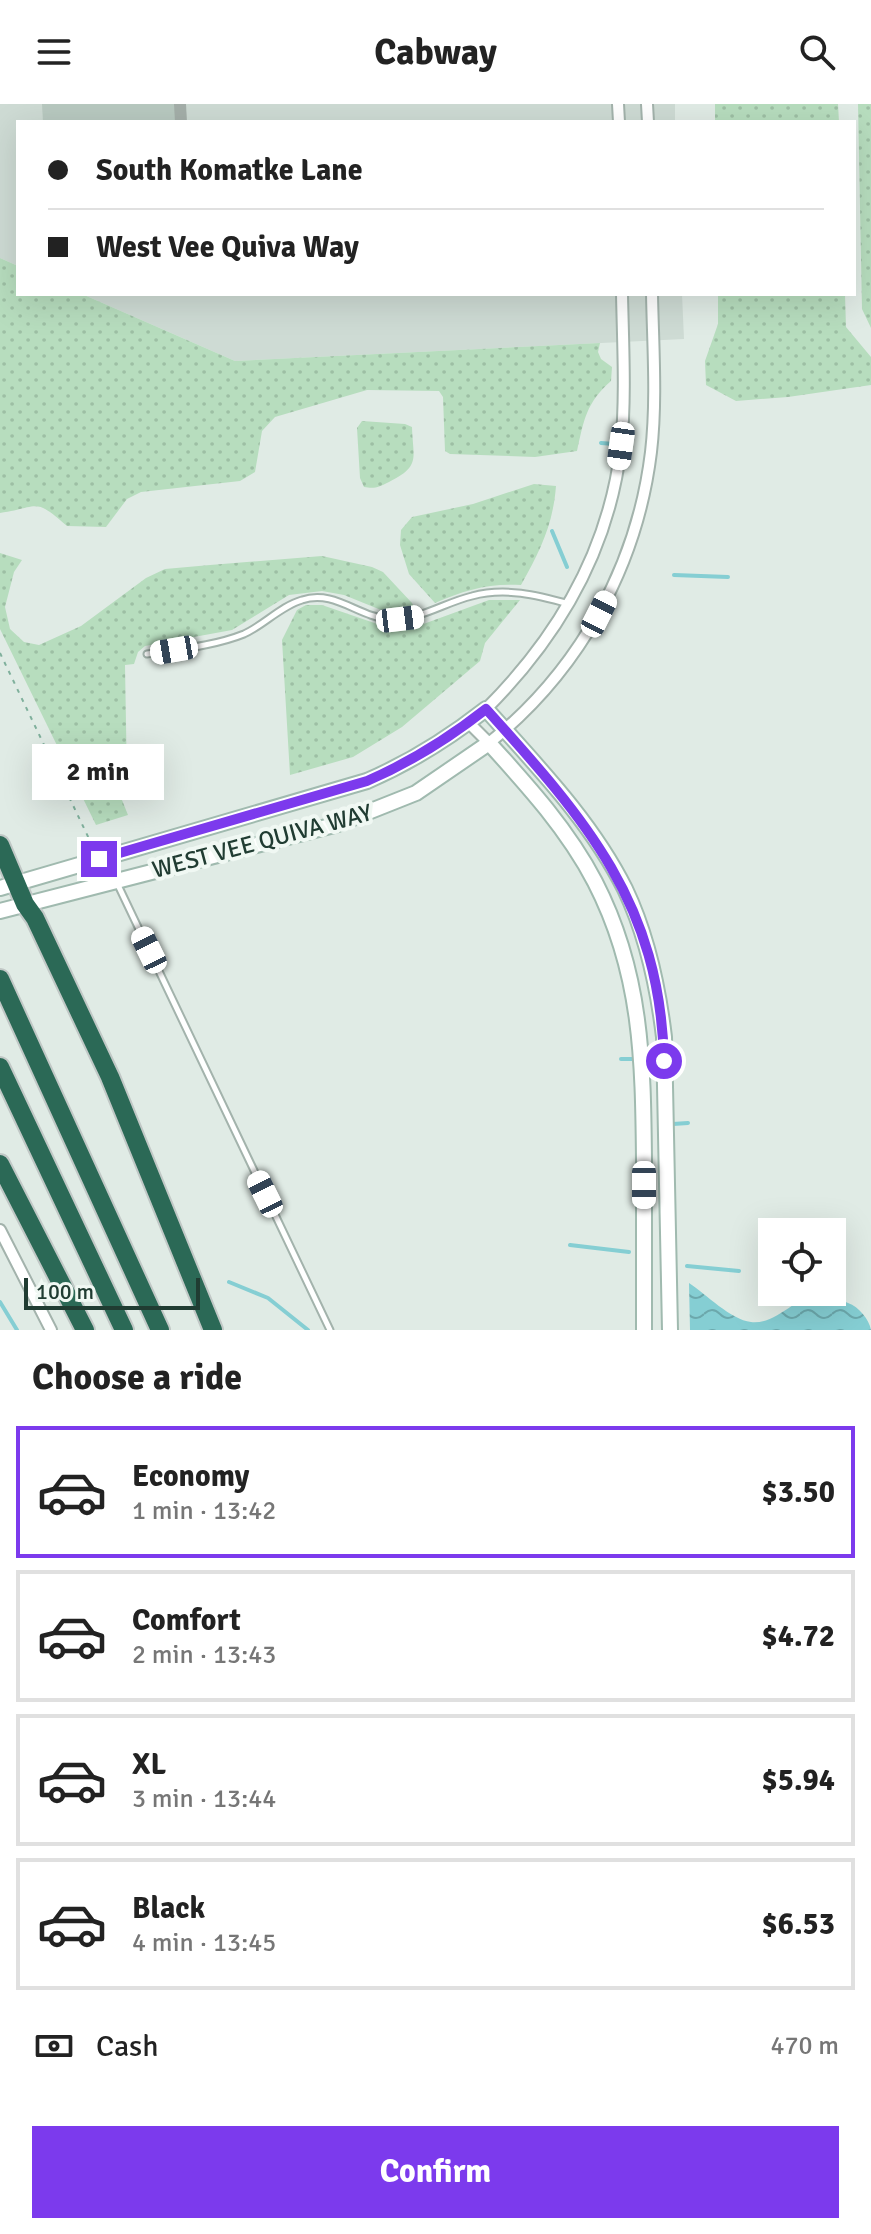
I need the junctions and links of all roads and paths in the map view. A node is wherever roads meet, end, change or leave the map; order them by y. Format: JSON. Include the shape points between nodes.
{"nodes":[{"id":1,"x":622,"y":296,"type":"edge"},
{"id":2,"x":652,"y":296,"type":"edge"},
{"id":3,"x":570,"y":604,"type":"junction"},
{"id":4,"x":0,"y":653,"type":"edge"},
{"id":5,"x":147,"y":654,"type":"dead end"},
{"id":6,"x":486,"y":709,"type":"junction"},
{"id":7,"x":469,"y":723,"type":"junction"},
{"id":8,"x":505,"y":730,"type":"junction"},
{"id":9,"x":489,"y":743,"type":"junction"},
{"id":10,"x":0,"y":845,"type":"edge"},
{"id":11,"x":99,"y":859,"type":"junction"},
{"id":12,"x":116,"y":881,"type":"junction"},
{"id":13,"x":8,"y":885,"type":"edge"},
{"id":14,"x":25,"y":904,"type":"junction"},
{"id":15,"x":0,"y":911,"type":"edge"},
{"id":16,"x":0,"y":979,"type":"edge"},
{"id":17,"x":0,"y":1067,"type":"edge"},
{"id":18,"x":0,"y":1164,"type":"edge"},
{"id":19,"x":0,"y":1230,"type":"edge"},
{"id":20,"x":51,"y":1330,"type":"edge"},
{"id":21,"x":85,"y":1330,"type":"edge"},
{"id":22,"x":124,"y":1330,"type":"edge"},
{"id":23,"x":160,"y":1330,"type":"edge"},
{"id":24,"x":213,"y":1330,"type":"edge"},
{"id":25,"x":330,"y":1330,"type":"edge"},
{"id":26,"x":644,"y":1330,"type":"edge"},
{"id":27,"x":670,"y":1330,"type":"edge"}],
"edges":[{"from":1,"to":3,"type":"street","via":[[623,419],[617,474],[594,554]]},
{"from":2,"to":8,"type":"street","name":"WEST VEE QUIVA WAY","via":[[652,450],[632,536],[586,637],[552,683]]},
{"from":3,"to":5,"type":"lane","via":[[491,592],[424,616],[388,619],[317,598],[301,600],[227,640]]},
{"from":3,"to":6,"type":"street","via":[[528,664]]},
{"from":4,"to":11,"type":"path"},
{"from":6,"to":7,"type":"street","name":"WEST VEE QUIVA WAY"},
{"from":6,"to":8,"type":"street"},
{"from":7,"to":9,"type":"street"},
{"from":7,"to":11,"type":"street","name":"WEST VEE QUIVA WAY","via":[[418,757],[367,781]]},
{"from":8,"to":9,"type":"street","name":"WEST VEE QUIVA WAY"},
{"from":8,"to":27,"type":"street","via":[[601,848],[635,914],[654,975],[664,1037]]},
{"from":9,"to":12,"type":"street","name":"WEST VEE QUIVA WAY","via":[[435,782],[377,810]]},
{"from":9,"to":26,"type":"street","via":[[569,838],[601,893],[626,958],[642,1061]]},
{"from":10,"to":13,"type":"highway"},
{"from":11,"to":13,"type":"street","name":"WEST VEE QUIVA WAY"},
{"from":12,"to":14,"type":"street","name":"WEST VEE QUIVA WAY"},
{"from":12,"to":25,"type":"lane"},
{"from":13,"to":14,"type":"highway"},
{"from":14,"to":15,"type":"street","name":"WEST VEE QUIVA WAY"},
{"from":14,"to":24,"type":"highway","via":[[110,1077]]},
{"from":16,"to":23,"type":"highway"},
{"from":17,"to":22,"type":"highway"},
{"from":18,"to":21,"type":"highway"},
{"from":19,"to":20,"type":"street"}]}
